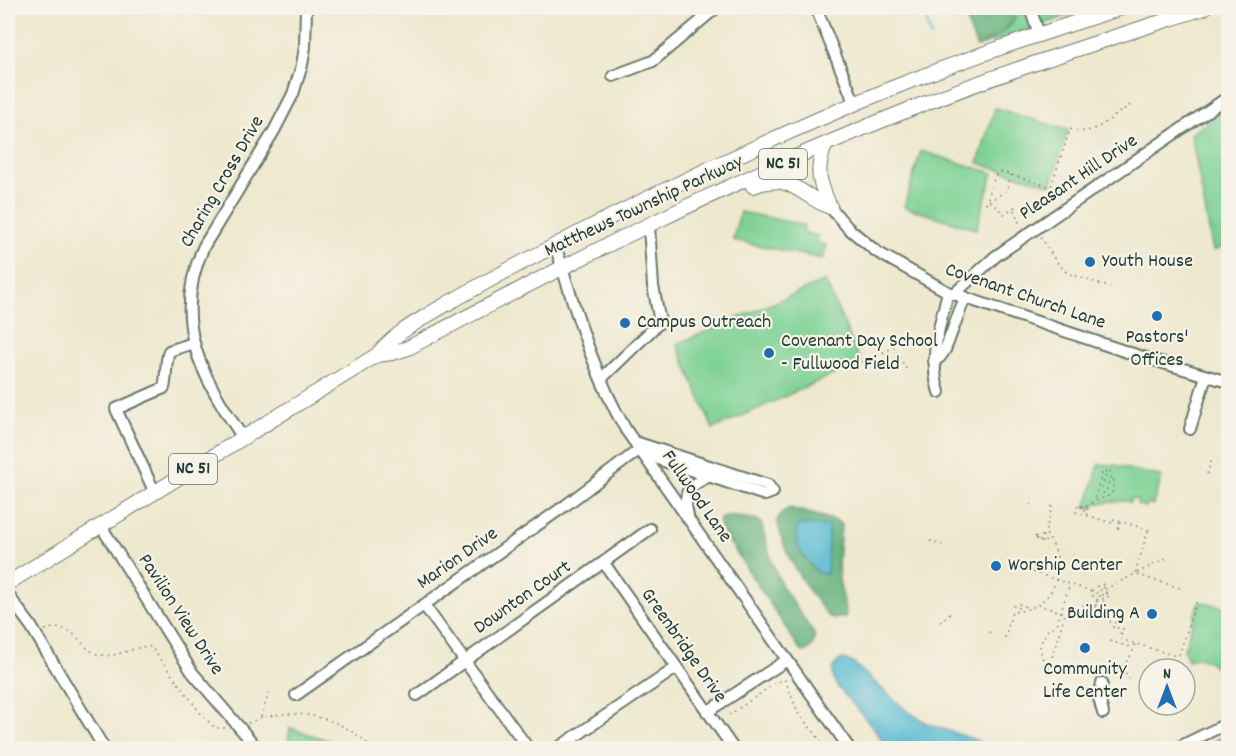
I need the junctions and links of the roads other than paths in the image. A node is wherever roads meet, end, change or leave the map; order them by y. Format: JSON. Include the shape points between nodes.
{"nodes":[{"id":1,"x":306,"y":8,"type":"edge"},
{"id":2,"x":716,"y":8,"type":"edge"},
{"id":3,"x":816,"y":8,"type":"edge"},
{"id":4,"x":1030,"y":8,"type":"edge"},
{"id":5,"x":1121,"y":8,"type":"edge"},
{"id":6,"x":1204,"y":8,"type":"edge"},
{"id":7,"x":1039,"y":34,"type":"junction"},
{"id":8,"x":613,"y":76,"type":"dead end"},
{"id":9,"x":1228,"y":98,"type":"edge"},
{"id":10,"x":855,"y":104,"type":"junction"},
{"id":11,"x":825,"y":145,"type":"junction"},
{"id":12,"x":701,"y":201,"type":"junction"},
{"id":13,"x":830,"y":207,"type":"junction"},
{"id":14,"x":649,"y":226,"type":"junction"},
{"id":15,"x":555,"y":245,"type":"junction"},
{"id":16,"x":562,"y":268,"type":"junction"},
{"id":17,"x":951,"y":293,"type":"junction"},
{"id":18,"x":965,"y":297,"type":"junction"},
{"id":19,"x":193,"y":344,"type":"junction"},
{"id":20,"x":377,"y":355,"type":"junction"},
{"id":21,"x":934,"y":361,"type":"junction"},
{"id":22,"x":1206,"y":375,"type":"junction"},
{"id":23,"x":601,"y":379,"type":"junction"},
{"id":24,"x":1228,"y":382,"type":"edge"},
{"id":25,"x":939,"y":393,"type":"dead end"},
{"id":26,"x":1190,"y":429,"type":"dead end"},
{"id":27,"x":243,"y":438,"type":"junction"},
{"id":28,"x":639,"y":448,"type":"junction"},
{"id":29,"x":710,"y":476,"type":"junction"},
{"id":30,"x":155,"y":493,"type":"junction"},
{"id":31,"x":689,"y":519,"type":"junction"},
{"id":32,"x":101,"y":526,"type":"junction"},
{"id":33,"x":650,"y":529,"type":"dead end"},
{"id":34,"x":604,"y":563,"type":"junction"},
{"id":35,"x":8,"y":583,"type":"edge"},
{"id":36,"x":8,"y":595,"type":"edge"},
{"id":37,"x":424,"y":605,"type":"junction"},
{"id":38,"x":787,"y":660,"type":"junction"},
{"id":39,"x":466,"y":661,"type":"junction"},
{"id":40,"x":676,"y":668,"type":"junction"},
{"id":41,"x":1102,"y":683,"type":"dead end"},
{"id":42,"x":296,"y":695,"type":"dead end"},
{"id":43,"x":417,"y":695,"type":"dead end"},
{"id":44,"x":707,"y":712,"type":"junction"},
{"id":45,"x":1103,"y":713,"type":"dead end"},
{"id":46,"x":1228,"y":723,"type":"edge"},
{"id":47,"x":104,"y":748,"type":"edge"},
{"id":48,"x":257,"y":748,"type":"edge"},
{"id":49,"x":528,"y":748,"type":"edge"},
{"id":50,"x":558,"y":748,"type":"edge"},
{"id":51,"x":733,"y":748,"type":"edge"},
{"id":52,"x":849,"y":748,"type":"edge"},
{"id":53,"x":1177,"y":748,"type":"edge"}],
"edges":[{"from":1,"to":19,"type":"street","name":"Charing Cross Drive","via":[[305,47],[293,94],[198,258],[189,299]]},
{"from":2,"to":8,"type":"street","via":[[653,61]]},
{"from":3,"to":10,"type":"street"},
{"from":4,"to":7,"type":"street"},
{"from":5,"to":7,"type":"main road","name":"Matthews Township Parkway","number":"NC 51"},
{"from":6,"to":11,"type":"main road","name":"Matthews Township Parkway","number":"NC 51","via":[[1027,65]]},
{"from":7,"to":10,"type":"main road","name":"Matthews Township Parkway","number":"NC 51"},
{"from":9,"to":17,"type":"street","name":"Pleasant Hill Drive","via":[[996,256]]},
{"from":10,"to":15,"type":"main road","name":"Matthews Township Parkway","number":"NC 51","via":[[687,178]]},
{"from":11,"to":12,"type":"main road","name":"Matthews Township Parkway","number":"NC 51"},
{"from":11,"to":13,"type":"main road","via":[[818,175]]},
{"from":12,"to":13,"type":"main road","via":[[715,202],[769,180],[797,187]]},
{"from":12,"to":14,"type":"main road","name":"Matthews Township Parkway","number":"NC 51"},
{"from":13,"to":17,"type":"street","name":"Covenant Church Lane","via":[[877,252]]},
{"from":14,"to":16,"type":"main road","name":"Matthews Township Parkway","number":"NC 51"},
{"from":14,"to":23,"type":"street","via":[[660,322]]},
{"from":15,"to":16,"type":"street","name":"Fullwood Lane"},
{"from":15,"to":20,"type":"main road","name":"Matthews Township Parkway","number":"NC 51","via":[[401,332]]},
{"from":16,"to":20,"type":"main road","name":"Matthews Township Parkway","number":"NC 51","via":[[408,348]]},
{"from":16,"to":23,"type":"street","name":"Fullwood Lane"},
{"from":17,"to":18,"type":"street","name":"Covenant Church Lane"},
{"from":17,"to":21,"type":"street"},
{"from":18,"to":21,"type":"street","via":[[945,350]]},
{"from":18,"to":22,"type":"street","name":"Covenant Church Lane"},
{"from":19,"to":27,"type":"street","name":"Charing Cross Drive","via":[[209,383]]},
{"from":19,"to":30,"type":"street","via":[[169,351],[164,388],[116,409]]},
{"from":20,"to":27,"type":"main road","name":"Matthews Township Parkway","number":"NC 51"},
{"from":21,"to":25,"type":"street"},
{"from":22,"to":24,"type":"street","name":"Covenant Church Lane"},
{"from":22,"to":26,"type":"street"},
{"from":23,"to":28,"type":"street","name":"Fullwood Lane","via":[[614,409]]},
{"from":27,"to":30,"type":"main road","name":"Matthews Township Parkway","number":"NC 51"},
{"from":28,"to":29,"type":"street"},
{"from":28,"to":29,"type":"street","via":[[768,485],[773,492],[765,495]]},
{"from":28,"to":31,"type":"street","name":"Fullwood Lane"},
{"from":28,"to":37,"type":"street","name":"Marion Drive"},
{"from":29,"to":31,"type":"street","via":[[687,490]]},
{"from":30,"to":32,"type":"main road","name":"Matthews Township Parkway","number":"NC 51"},
{"from":31,"to":38,"type":"street","name":"Fullwood Lane"},
{"from":32,"to":35,"type":"main road","name":"Matthews Township Parkway","number":"NC 51"},
{"from":32,"to":48,"type":"street","name":"Pavilion View Drive","via":[[192,672]]},
{"from":33,"to":34,"type":"street","name":"Downton Court"},
{"from":34,"to":39,"type":"street","name":"Downton Court"},
{"from":34,"to":40,"type":"street","name":"Greenbridge Drive"},
{"from":36,"to":47,"type":"street","via":[[31,626]]},
{"from":37,"to":39,"type":"street"},
{"from":37,"to":42,"type":"street","name":"Marion Drive"},
{"from":38,"to":44,"type":"street"},
{"from":38,"to":52,"type":"street","name":"Fullwood Lane"},
{"from":39,"to":43,"type":"street","name":"Downton Court"},
{"from":39,"to":49,"type":"street"},
{"from":40,"to":44,"type":"street","name":"Greenbridge Drive"},
{"from":40,"to":50,"type":"street"},
{"from":41,"to":45,"type":"street","via":[[1099,698]]},
{"from":44,"to":51,"type":"street","name":"Greenbridge Drive"},
{"from":46,"to":53,"type":"street"}]}
